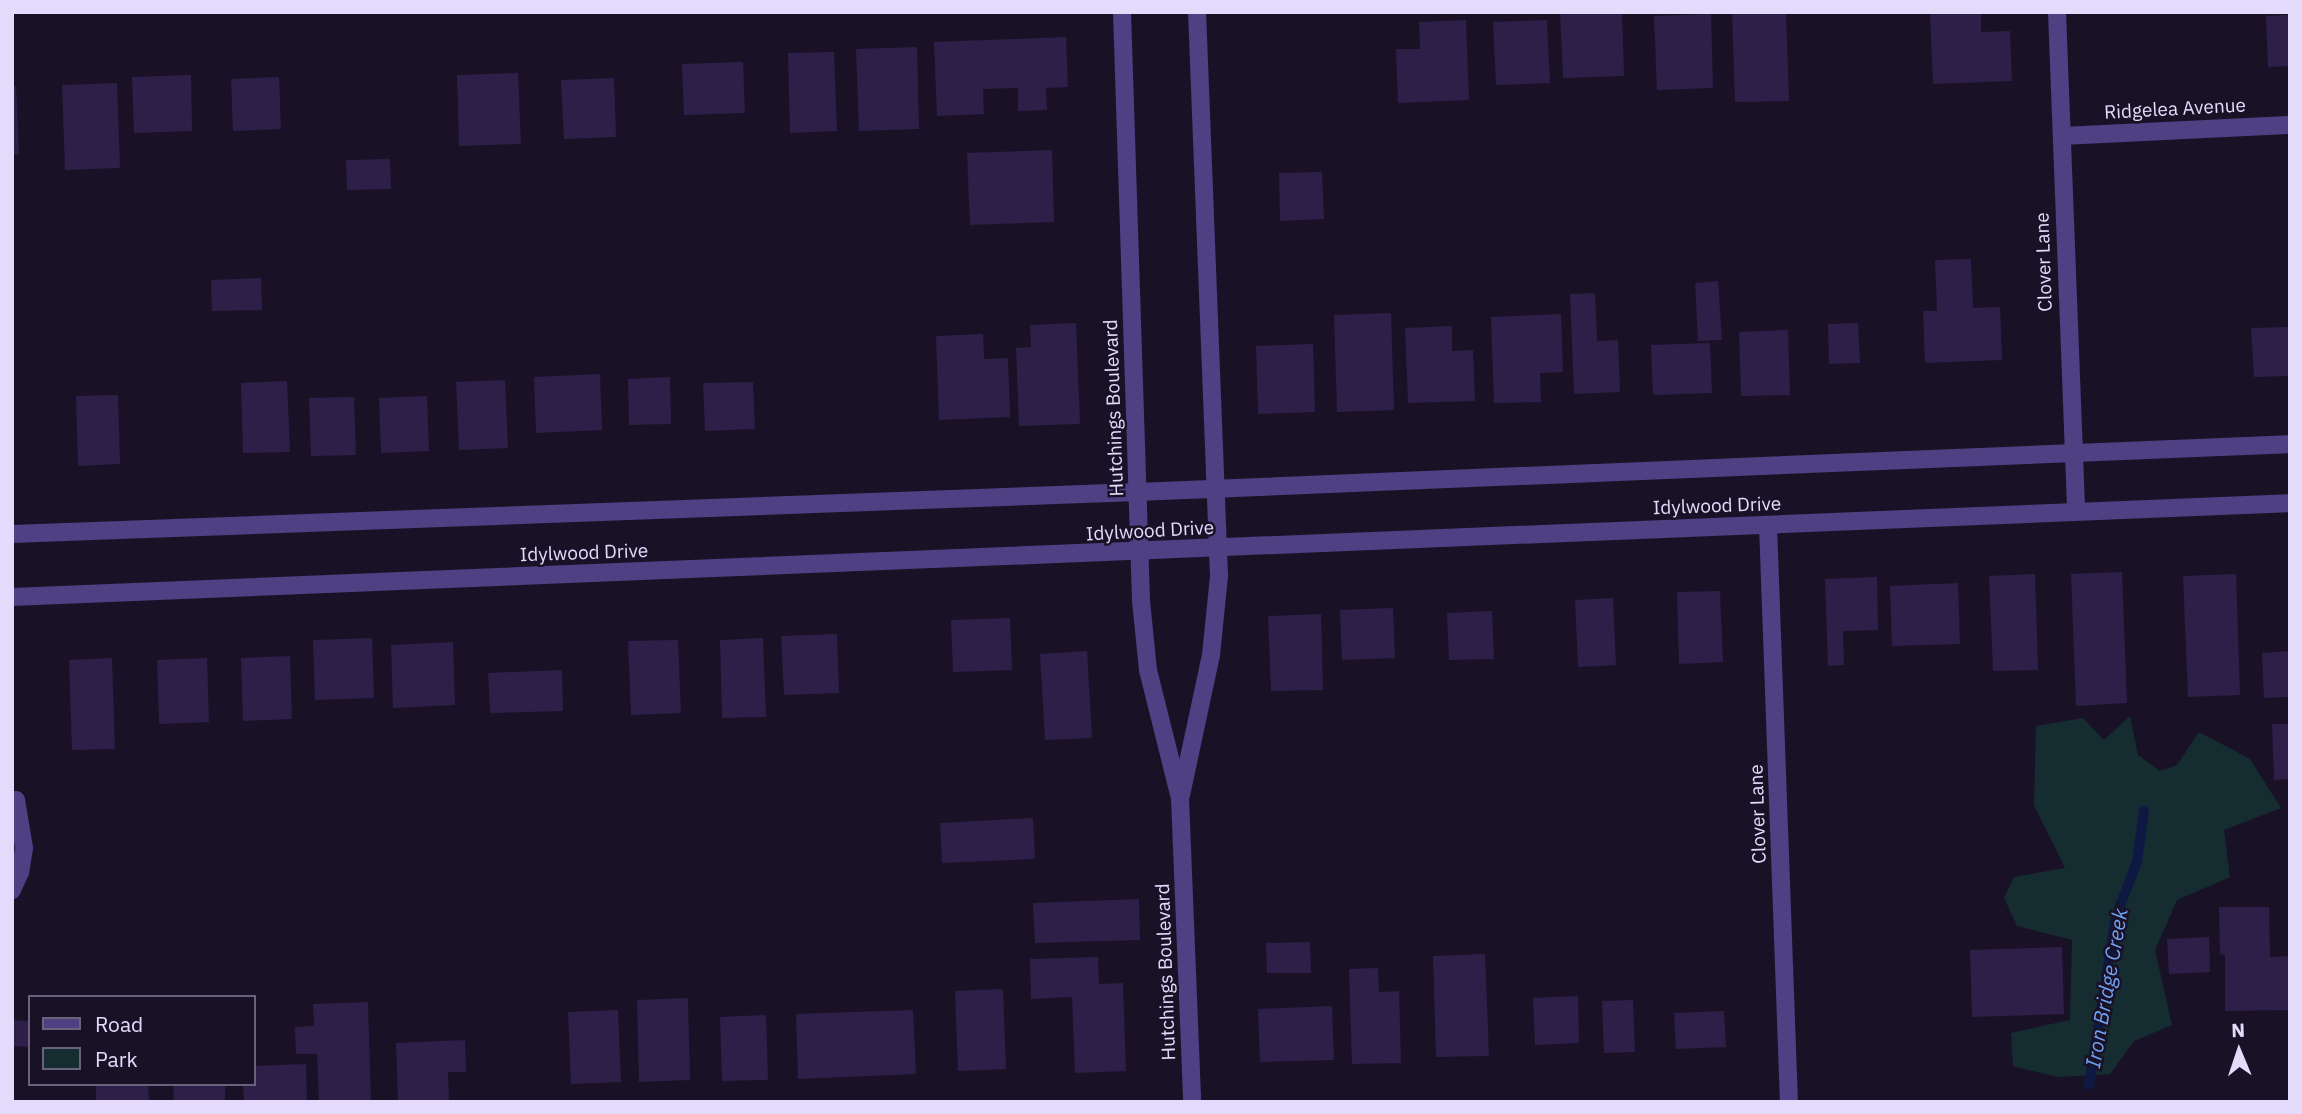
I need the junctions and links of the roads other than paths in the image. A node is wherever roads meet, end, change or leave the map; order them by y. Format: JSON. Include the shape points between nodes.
{"nodes":[{"id":1,"x":1122,"y":12,"type":"edge"},
{"id":2,"x":1197,"y":12,"type":"edge"},
{"id":3,"x":2057,"y":12,"type":"edge"},
{"id":4,"x":2290,"y":125,"type":"edge"},
{"id":5,"x":2062,"y":136,"type":"junction"},
{"id":6,"x":2290,"y":444,"type":"edge"},
{"id":7,"x":2073,"y":453,"type":"junction"},
{"id":8,"x":1215,"y":489,"type":"junction"},
{"id":9,"x":1137,"y":492,"type":"junction"},
{"id":10,"x":2290,"y":503,"type":"edge"},
{"id":11,"x":2076,"y":510,"type":"junction"},
{"id":12,"x":1768,"y":525,"type":"junction"},
{"id":13,"x":12,"y":534,"type":"edge"},
{"id":14,"x":1219,"y":548,"type":"junction"},
{"id":15,"x":1139,"y":552,"type":"junction"},
{"id":16,"x":12,"y":597,"type":"edge"},
{"id":17,"x":1180,"y":798,"type":"junction"},
{"id":18,"x":12,"y":800,"type":"edge"},
{"id":19,"x":12,"y":890,"type":"edge"},
{"id":20,"x":1192,"y":1102,"type":"edge"},
{"id":21,"x":1789,"y":1102,"type":"edge"}],
"edges":[{"from":1,"to":9,"type":"street","name":"Hutchings Boulevard"},
{"from":2,"to":8,"type":"street","name":"Hutchings Boulevard"},
{"from":3,"to":5,"type":"street","name":"Clover Lane"},
{"from":4,"to":5,"type":"street","name":"Ridgelea Avenue"},
{"from":5,"to":7,"type":"street","name":"Clover Lane"},
{"from":6,"to":7,"type":"street","name":"Idylwood Drive"},
{"from":7,"to":8,"type":"street","name":"Idylwood Drive"},
{"from":7,"to":11,"type":"street","name":"Clover Lane"},
{"from":8,"to":9,"type":"street","name":"Idylwood Drive"},
{"from":8,"to":14,"type":"street","name":"Hutchings Boulevard"},
{"from":9,"to":13,"type":"street","name":"Idylwood Drive"},
{"from":9,"to":15,"type":"street","name":"Hutchings Boulevard"},
{"from":10,"to":11,"type":"street","name":"Idylwood Drive"},
{"from":11,"to":12,"type":"street","name":"Idylwood Drive"},
{"from":12,"to":14,"type":"street","name":"Idylwood Drive"},
{"from":12,"to":21,"type":"street","name":"Clover Lane"},
{"from":14,"to":15,"type":"street","name":"Idylwood Drive"},
{"from":14,"to":17,"type":"street","name":"Hutchings Boulevard","via":[[1211,655]]},
{"from":15,"to":16,"type":"street","name":"Idylwood Drive"},
{"from":15,"to":17,"type":"street","name":"Hutchings Boulevard","via":[[1148,670]]},
{"from":17,"to":20,"type":"street","name":"Hutchings Boulevard"},
{"from":18,"to":19,"type":"street","via":[[16,800],[24,848]]}]}
